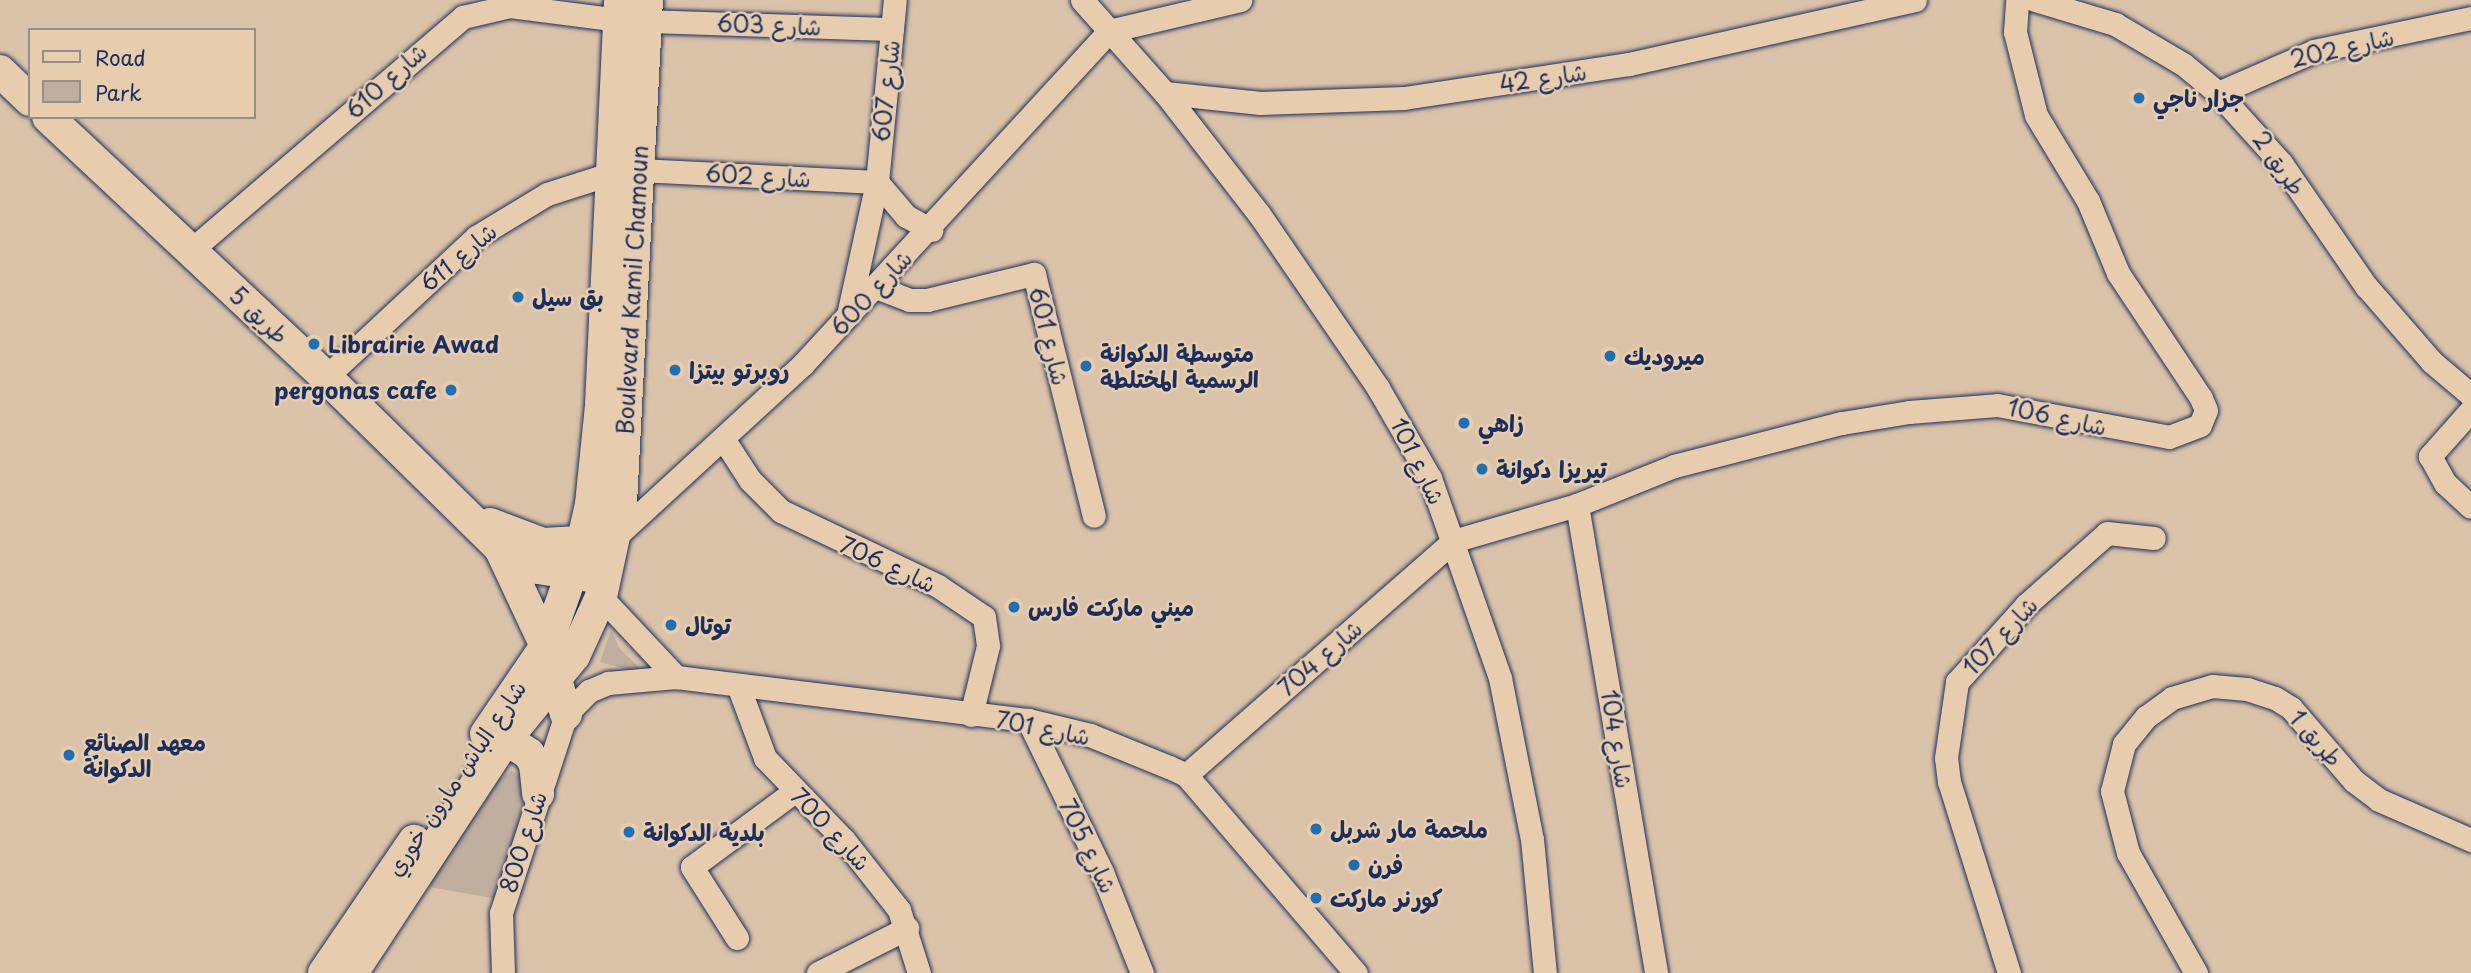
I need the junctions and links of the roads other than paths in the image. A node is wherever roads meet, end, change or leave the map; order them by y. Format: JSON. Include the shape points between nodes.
{"nodes":[{"id":1,"x":895,"y":0,"type":"edge"},
{"id":2,"x":1082,"y":0,"type":"edge"},
{"id":3,"x":1240,"y":0,"type":"edge"},
{"id":4,"x":1915,"y":0,"type":"edge"},
{"id":5,"x":2017,"y":0,"type":"edge"},
{"id":6,"x":2035,"y":0,"type":"edge"},
{"id":7,"x":2076,"y":6,"type":"edge"},
{"id":8,"x":633,"y":10,"type":"edge"},
{"id":9,"x":2471,"y":18,"type":"edge"},
{"id":10,"x":892,"y":29,"type":"junction"},
{"id":11,"x":1110,"y":31,"type":"junction"},
{"id":12,"x":0,"y":71,"type":"edge"},
{"id":13,"x":1165,"y":93,"type":"junction"},
{"id":14,"x":2218,"y":93,"type":"junction"},
{"id":15,"x":28,"y":98,"type":"edge"},
{"id":16,"x":50,"y":119,"type":"edge"},
{"id":17,"x":626,"y":172,"type":"junction"},
{"id":18,"x":877,"y":182,"type":"junction"},
{"id":19,"x":931,"y":230,"type":"junction"},
{"id":20,"x":190,"y":251,"type":"junction"},
{"id":21,"x":876,"y":287,"type":"junction"},
{"id":22,"x":847,"y":318,"type":"junction"},
{"id":23,"x":326,"y":377,"type":"junction"},
{"id":24,"x":2471,"y":395,"type":"edge"},
{"id":25,"x":2471,"y":410,"type":"edge"},
{"id":26,"x":724,"y":440,"type":"junction"},
{"id":27,"x":1577,"y":505,"type":"junction"},
{"id":28,"x":2471,"y":507,"type":"edge"},
{"id":29,"x":469,"y":516,"type":"junction"},
{"id":30,"x":1094,"y":516,"type":"dead end"},
{"id":31,"x":615,"y":537,"type":"junction"},
{"id":32,"x":2154,"y":538,"type":"dead end"},
{"id":33,"x":1453,"y":541,"type":"junction"},
{"id":34,"x":582,"y":544,"type":"junction"},
{"id":35,"x":500,"y":548,"type":"junction"},
{"id":36,"x":569,"y":575,"type":"junction"},
{"id":37,"x":604,"y":588,"type":"junction"},
{"id":38,"x":546,"y":646,"type":"junction"},
{"id":39,"x":676,"y":677,"type":"junction"},
{"id":40,"x":554,"y":679,"type":"junction"},
{"id":41,"x":739,"y":688,"type":"junction"},
{"id":42,"x":566,"y":715,"type":"junction"},
{"id":43,"x":971,"y":715,"type":"junction"},
{"id":44,"x":1028,"y":720,"type":"junction"},
{"id":45,"x":506,"y":739,"type":"junction"},
{"id":46,"x":1186,"y":775,"type":"junction"},
{"id":47,"x":796,"y":790,"type":"junction"},
{"id":48,"x":538,"y":794,"type":"junction"},
{"id":49,"x":2471,"y":840,"type":"edge"},
{"id":50,"x":907,"y":928,"type":"junction"},
{"id":51,"x":737,"y":938,"type":"dead end"},
{"id":52,"x":324,"y":973,"type":"edge"},
{"id":53,"x":352,"y":973,"type":"edge"},
{"id":54,"x":503,"y":973,"type":"edge"},
{"id":55,"x":818,"y":973,"type":"edge"},
{"id":56,"x":919,"y":973,"type":"edge"},
{"id":57,"x":1142,"y":973,"type":"edge"},
{"id":58,"x":1356,"y":973,"type":"edge"},
{"id":59,"x":1545,"y":973,"type":"edge"},
{"id":60,"x":1656,"y":973,"type":"edge"},
{"id":61,"x":2010,"y":973,"type":"edge"},
{"id":62,"x":2196,"y":973,"type":"edge"}],
"edges":[{"from":1,"to":10,"type":"street","name":"شارع 607"},
{"from":2,"to":11,"type":"street","name":"شارع 101"},
{"from":3,"to":11,"type":"street"},
{"from":4,"to":13,"type":"street","name":"شارع 42","via":[[1629,64],[1404,98],[1261,103]]},
{"from":5,"to":27,"type":"street","name":"شارع 106","via":[[2015,32],[2036,116],[2088,201],[2118,273],[2201,398],[2206,410],[2200,425],[2169,437],[1997,405],[1909,412],[1842,423],[1674,466]]},
{"from":6,"to":7,"type":"street","name":"طريق 2"},
{"from":7,"to":14,"type":"street","name":"طريق 2","via":[[2173,58]]},
{"from":8,"to":10,"type":"street","name":"شارع 603"},
{"from":8,"to":17,"type":"main road","name":"Boulevard Kamil Chamoun"},
{"from":8,"to":20,"type":"street","name":"شارع 610","via":[[510,6],[463,17]]},
{"from":9,"to":14,"type":"street","name":"شارع 202","via":[[2314,51]]},
{"from":10,"to":18,"type":"street","name":"شارع 607"},
{"from":11,"to":13,"type":"street","name":"شارع 101"},
{"from":11,"to":19,"type":"street","name":"شارع 600"},
{"from":12,"to":15,"type":"main road"},
{"from":13,"to":33,"type":"street","name":"شارع 101","via":[[1272,233],[1392,409],[1430,478]]},
{"from":14,"to":24,"type":"street","name":"طريق 2","via":[[2281,163],[2366,286],[2432,362]]},
{"from":16,"to":20,"type":"main road","name":"طريق 5"},
{"from":17,"to":18,"type":"street","name":"شارع 602"},
{"from":17,"to":23,"type":"street","name":"شارع 611","via":[[547,194],[476,237]]},
{"from":17,"to":31,"type":"main road","name":"Boulevard Kamil Chamoun"},
{"from":17,"to":34,"type":"main road","name":"Boulevard Kamil Chamoun","via":[[594,477]]},
{"from":18,"to":19,"type":"street","via":[[906,216]]},
{"from":18,"to":22,"type":"street","name":"شارع 607"},
{"from":19,"to":21,"type":"street","name":"شارع 600"},
{"from":20,"to":23,"type":"main road","name":"طريق 5"},
{"from":21,"to":22,"type":"street","name":"شارع 600"},
{"from":21,"to":30,"type":"street","name":"شارع 601","via":[[910,300],[927,300],[1034,274]]},
{"from":22,"to":26,"type":"street","name":"شارع 600"},
{"from":23,"to":29,"type":"main road","name":"طريق 5"},
{"from":25,"to":28,"type":"street","via":[[2430,456],[2445,483]]},
{"from":26,"to":31,"type":"street","name":"شارع 600"},
{"from":26,"to":43,"type":"street","name":"شارع 706","via":[[750,480],[781,511],[937,586],[984,617],[988,646]]},
{"from":27,"to":33,"type":"street","name":"شارع 106"},
{"from":27,"to":60,"type":"street","name":"شارع 104"},
{"from":29,"to":34,"type":"main road","via":[[529,540]]},
{"from":29,"to":35,"type":"main road","name":"طريق 5"},
{"from":31,"to":34,"type":"main road"},
{"from":31,"to":37,"type":"main road","name":"Boulevard Kamil Chamoun"},
{"from":32,"to":61,"type":"street","name":"شارع 107","via":[[2107,533],[2026,605],[1957,682],[1946,758],[1949,782]]},
{"from":33,"to":46,"type":"street","name":"شارع 704"},
{"from":33,"to":59,"type":"street","name":"شارع 101","via":[[1500,678],[1516,750],[1539,889]]},
{"from":34,"to":36,"type":"main road","name":"Boulevard Kamil Chamoun"},
{"from":35,"to":36,"type":"main road","via":[[538,568]]},
{"from":35,"to":38,"type":"main road"},
{"from":36,"to":37,"type":"main road"},
{"from":36,"to":38,"type":"main road","name":"شارع الباش مارون خوري"},
{"from":37,"to":39,"type":"street"},
{"from":37,"to":40,"type":"main road","name":"Boulevard Kamil Chamoun","via":[[586,637]]},
{"from":38,"to":40,"type":"main road"},
{"from":38,"to":52,"type":"main road","name":"شارع الباش مارون خوري"},
{"from":39,"to":41,"type":"street","name":"شارع 701"},
{"from":39,"to":42,"type":"street","name":"شارع 701","via":[[608,683],[589,691]]},
{"from":40,"to":42,"type":"main road"},
{"from":40,"to":45,"type":"main road","name":"Boulevard Kamil Chamoun"},
{"from":41,"to":43,"type":"street","name":"شارع 701"},
{"from":41,"to":47,"type":"street","name":"شارع 700","via":[[765,758]]},
{"from":42,"to":48,"type":"street","name":"800 شارع"},
{"from":43,"to":44,"type":"street","name":"شارع 701"},
{"from":44,"to":46,"type":"street","name":"شارع 701","via":[[1090,736]]},
{"from":44,"to":57,"type":"street","name":"شارع 705","via":[[1102,872]]},
{"from":45,"to":48,"type":"main road","via":[[535,764]]},
{"from":45,"to":53,"type":"main road","name":"Boulevard Kamil Chamoun"},
{"from":46,"to":58,"type":"street","name":"شارع 701"},
{"from":47,"to":50,"type":"street","name":"شارع 700","via":[[882,883]]},
{"from":47,"to":51,"type":"street","via":[[692,867]]},
{"from":48,"to":54,"type":"street","name":"800 شارع","via":[[501,913]]},
{"from":49,"to":62,"type":"street","name":"طريق 1","via":[[2379,800],[2354,780],[2291,708],[2275,698],[2247,689],[2212,686],[2172,698],[2146,717],[2123,744],[2112,791],[2129,853]]},
{"from":50,"to":55,"type":"street"},
{"from":50,"to":56,"type":"street","name":"شارع 700"}]}
